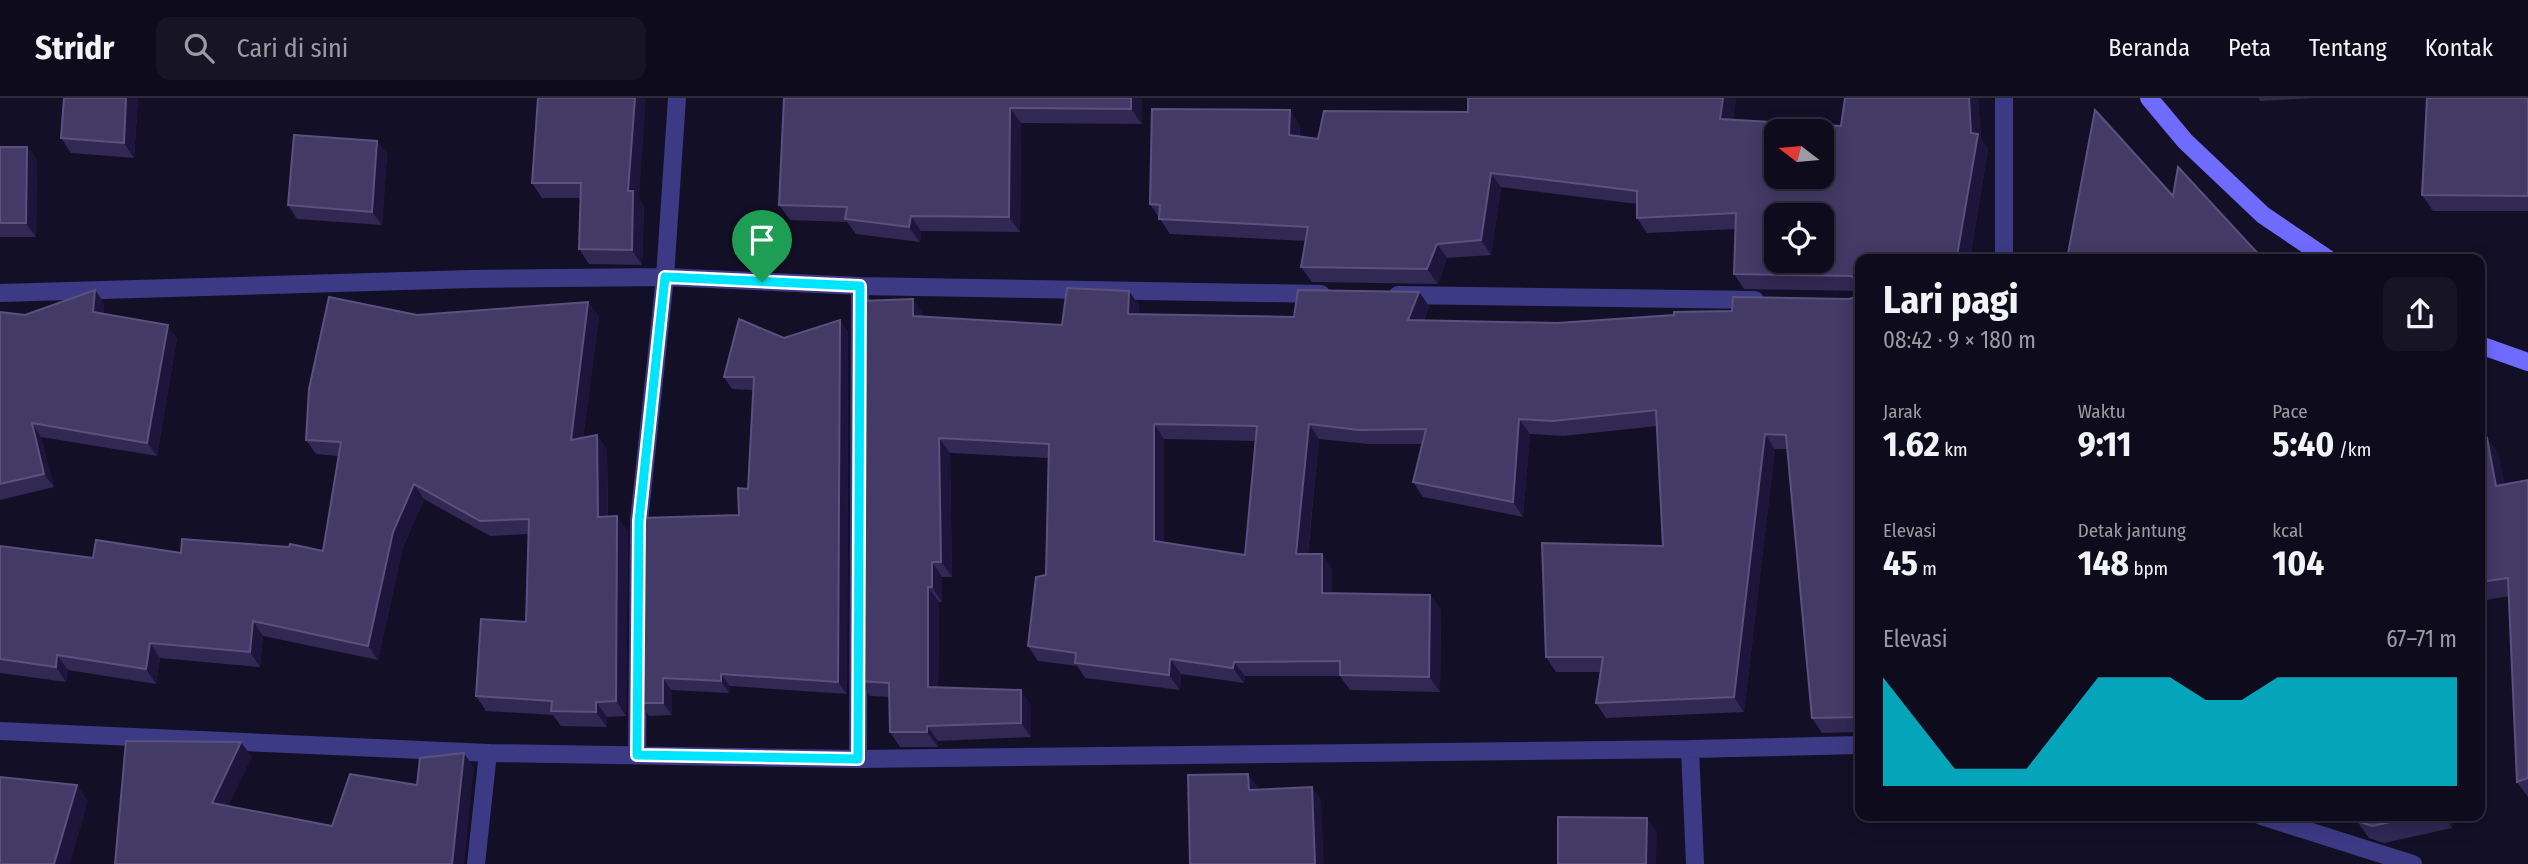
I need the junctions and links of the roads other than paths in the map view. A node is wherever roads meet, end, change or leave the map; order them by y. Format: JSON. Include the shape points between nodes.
{"nodes":[{"id":1,"x":677,"y":98,"type":"edge"},
{"id":2,"x":2004,"y":98,"type":"edge"},
{"id":3,"x":2149,"y":98,"type":"edge"},
{"id":4,"x":2004,"y":254,"type":"edge"},
{"id":5,"x":2321,"y":254,"type":"edge"},
{"id":6,"x":665,"y":277,"type":"junction"},
{"id":7,"x":860,"y":286,"type":"junction"},
{"id":8,"x":0,"y":293,"type":"edge"},
{"id":9,"x":1332,"y":294,"type":"edge"},
{"id":10,"x":1374,"y":295,"type":"edge"},
{"id":11,"x":1777,"y":301,"type":"edge"},
{"id":12,"x":2485,"y":349,"type":"edge"},
{"id":13,"x":2528,"y":362,"type":"edge"},
{"id":14,"x":0,"y":731,"type":"edge"},
{"id":15,"x":1855,"y":745,"type":"edge"},
{"id":16,"x":1690,"y":749,"type":"junction"},
{"id":17,"x":488,"y":753,"type":"junction"},
{"id":18,"x":637,"y":755,"type":"junction"},
{"id":19,"x":858,"y":759,"type":"junction"},
{"id":20,"x":2277,"y":821,"type":"edge"},
{"id":21,"x":476,"y":864,"type":"edge"},
{"id":22,"x":1695,"y":864,"type":"edge"},
{"id":23,"x":2413,"y":864,"type":"edge"}],
"edges":[{"from":1,"to":6,"type":"street"},
{"from":2,"to":4,"type":"street"},
{"from":3,"to":5,"type":"main road","via":[[2185,141],[2263,215]]},
{"from":6,"to":7,"type":"street"},
{"from":6,"to":8,"type":"street"},
{"from":6,"to":18,"type":"street","via":[[639,521]]},
{"from":7,"to":9,"type":"street"},
{"from":7,"to":19,"type":"street"},
{"from":10,"to":11,"type":"street"},
{"from":12,"to":13,"type":"main road"},
{"from":14,"to":17,"type":"street"},
{"from":15,"to":16,"type":"street"},
{"from":16,"to":19,"type":"street"},
{"from":16,"to":22,"type":"street"},
{"from":17,"to":18,"type":"street"},
{"from":17,"to":21,"type":"street"},
{"from":18,"to":19,"type":"street"},
{"from":20,"to":23,"type":"street"}]}
